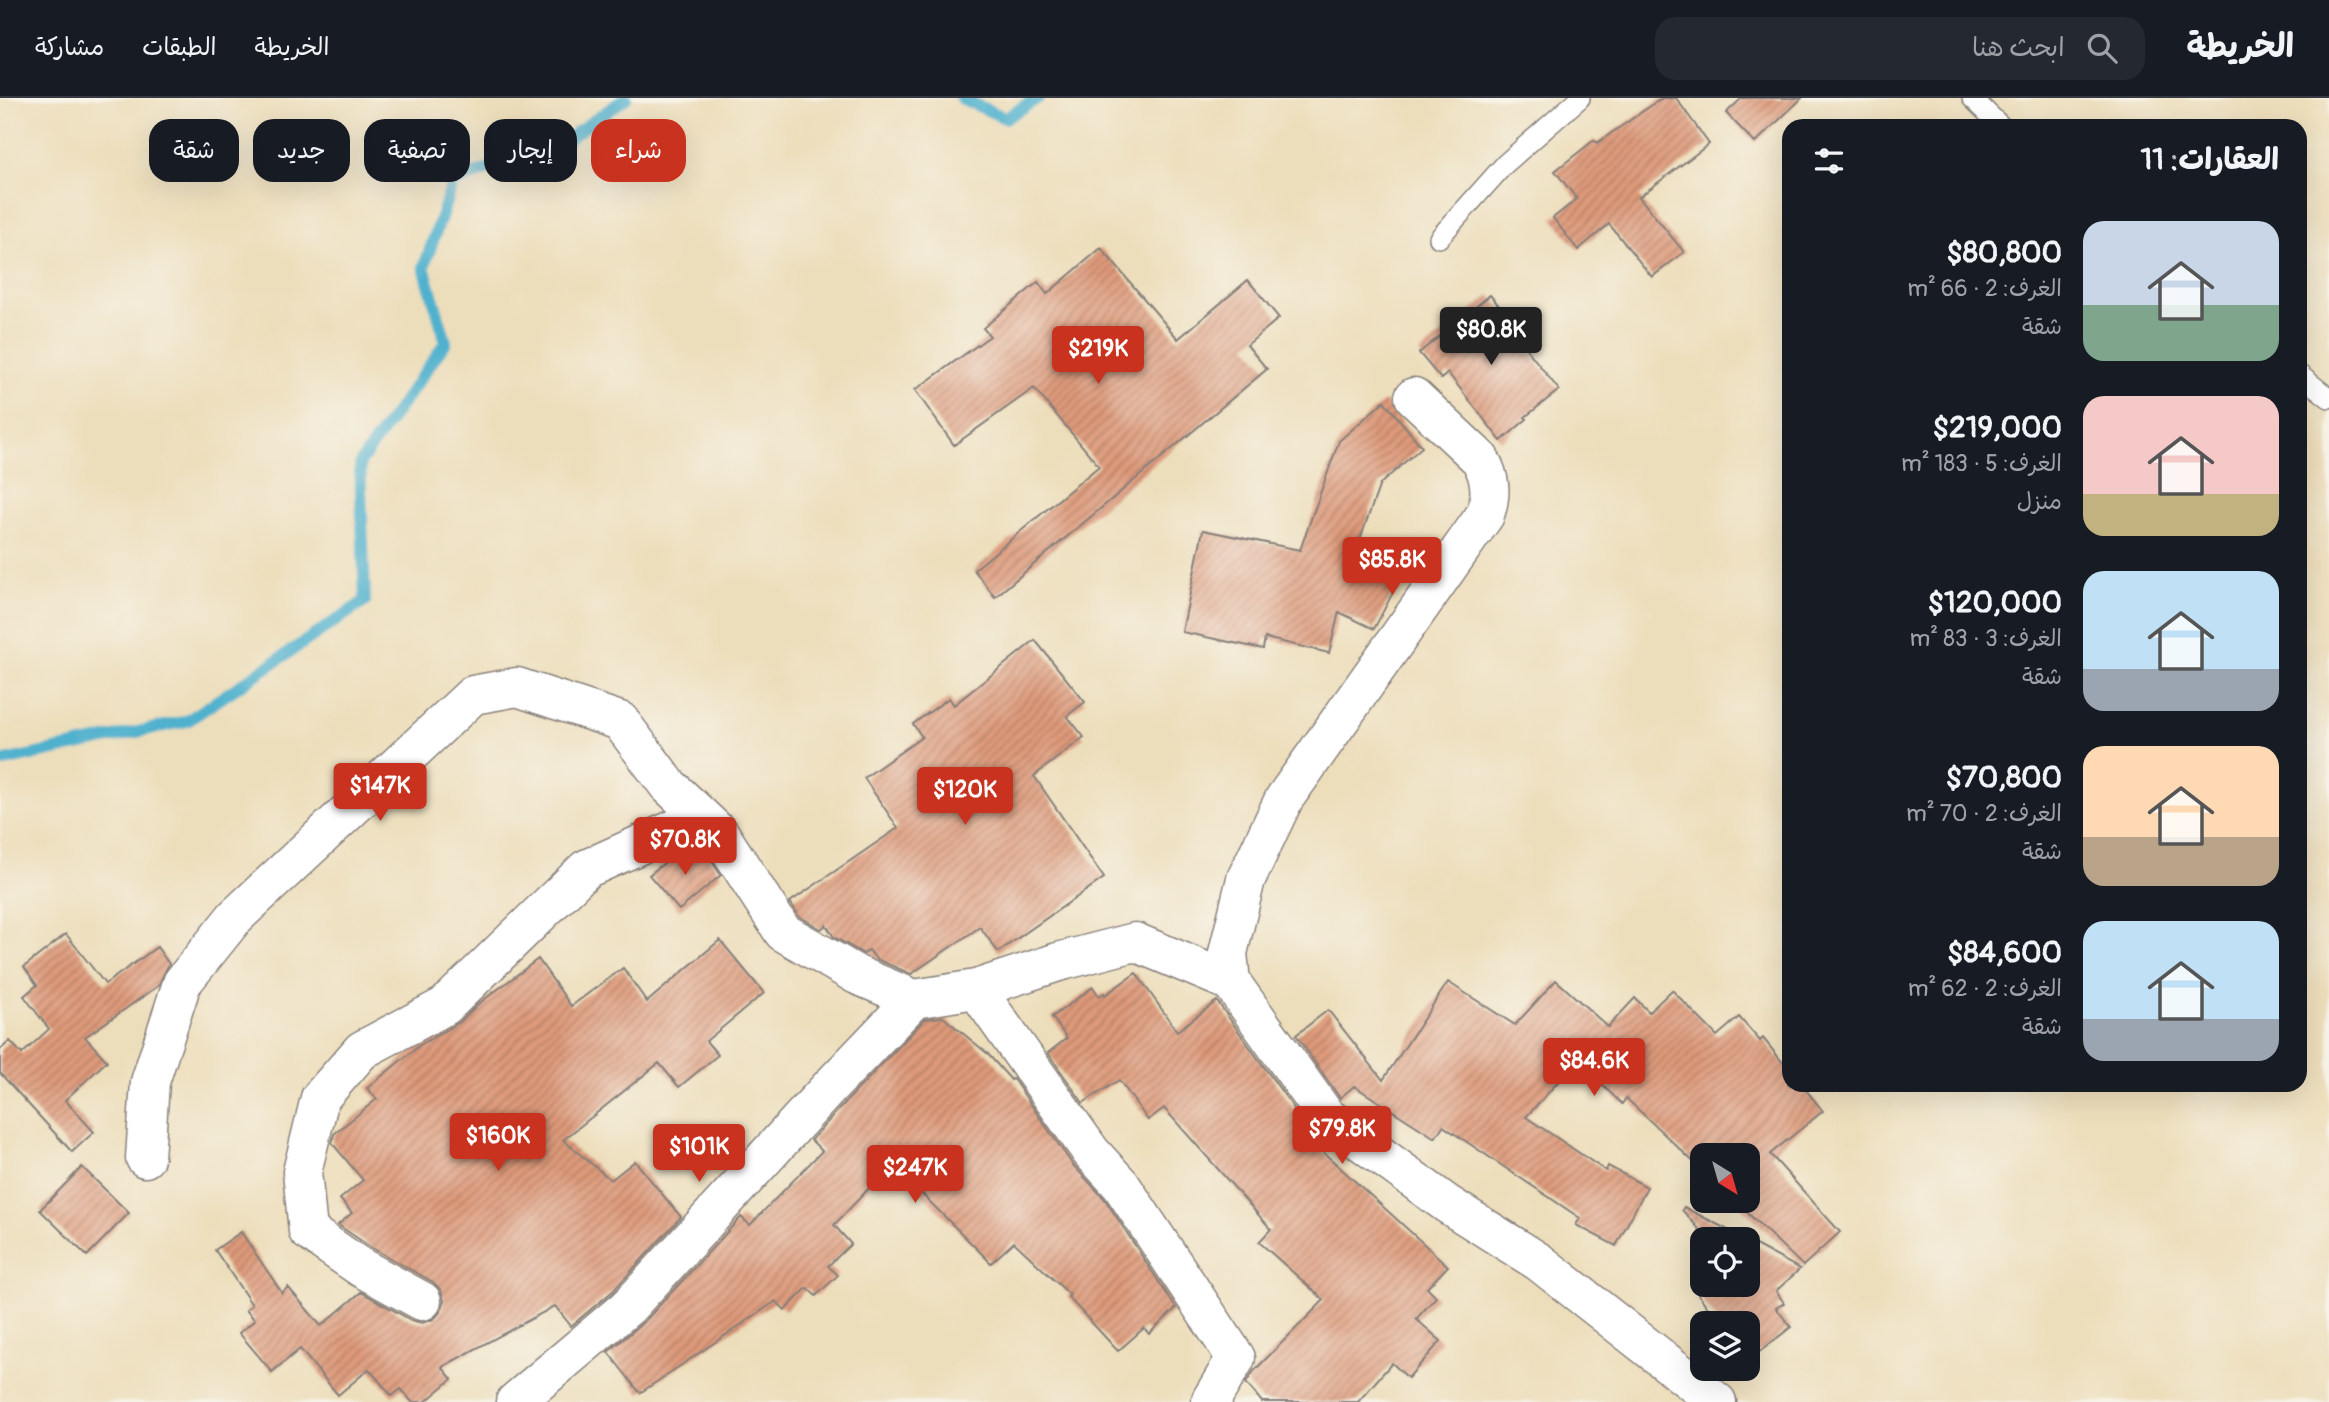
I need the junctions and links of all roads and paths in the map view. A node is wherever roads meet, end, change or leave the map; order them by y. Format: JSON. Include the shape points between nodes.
{"nodes":[{"id":1,"x":1580,"y":98,"type":"edge"},
{"id":2,"x":1972,"y":98,"type":"edge"},
{"id":3,"x":1994,"y":119,"type":"edge"},
{"id":4,"x":1439,"y":238,"type":"dead end"},
{"id":5,"x":2307,"y":381,"type":"edge"},
{"id":6,"x":1414,"y":397,"type":"dead end"},
{"id":7,"x":2329,"y":398,"type":"edge"},
{"id":8,"x":720,"y":834,"type":"junction"},
{"id":9,"x":1231,"y":982,"type":"junction"},
{"id":10,"x":976,"y":989,"type":"junction"},
{"id":11,"x":914,"y":999,"type":"junction"},
{"id":12,"x":145,"y":1158,"type":"dead end"},
{"id":13,"x":422,"y":1301,"type":"dead end"},
{"id":14,"x":515,"y":1402,"type":"edge"},
{"id":15,"x":1213,"y":1402,"type":"edge"},
{"id":16,"x":1717,"y":1402,"type":"edge"}],
"edges":[{"from":1,"to":4,"type":"lane","via":[[1505,164]]},
{"from":2,"to":3,"type":"lane"},
{"from":5,"to":7,"type":"lane"},
{"from":6,"to":9,"type":"street","via":[[1480,459],[1490,486],[1485,515],[1284,799],[1246,879],[1228,953]]},
{"from":8,"to":11,"type":"street","via":[[783,932],[857,975]]},
{"from":8,"to":12,"type":"street","via":[[668,785],[620,721],[517,687],[474,695],[235,917],[182,983],[150,1082]]},
{"from":8,"to":13,"type":"street","via":[[677,828],[586,869],[445,1006],[362,1050],[320,1098],[302,1172],[308,1231]]},
{"from":9,"to":10,"type":"street","via":[[1135,942]]},
{"from":9,"to":16,"type":"street","via":[[1326,1116],[1447,1204],[1539,1262]]},
{"from":10,"to":11,"type":"street"},
{"from":10,"to":15,"type":"street","via":[[1091,1152],[1121,1185],[1236,1358]]},
{"from":11,"to":14,"type":"street","via":[[629,1306]]}]}
